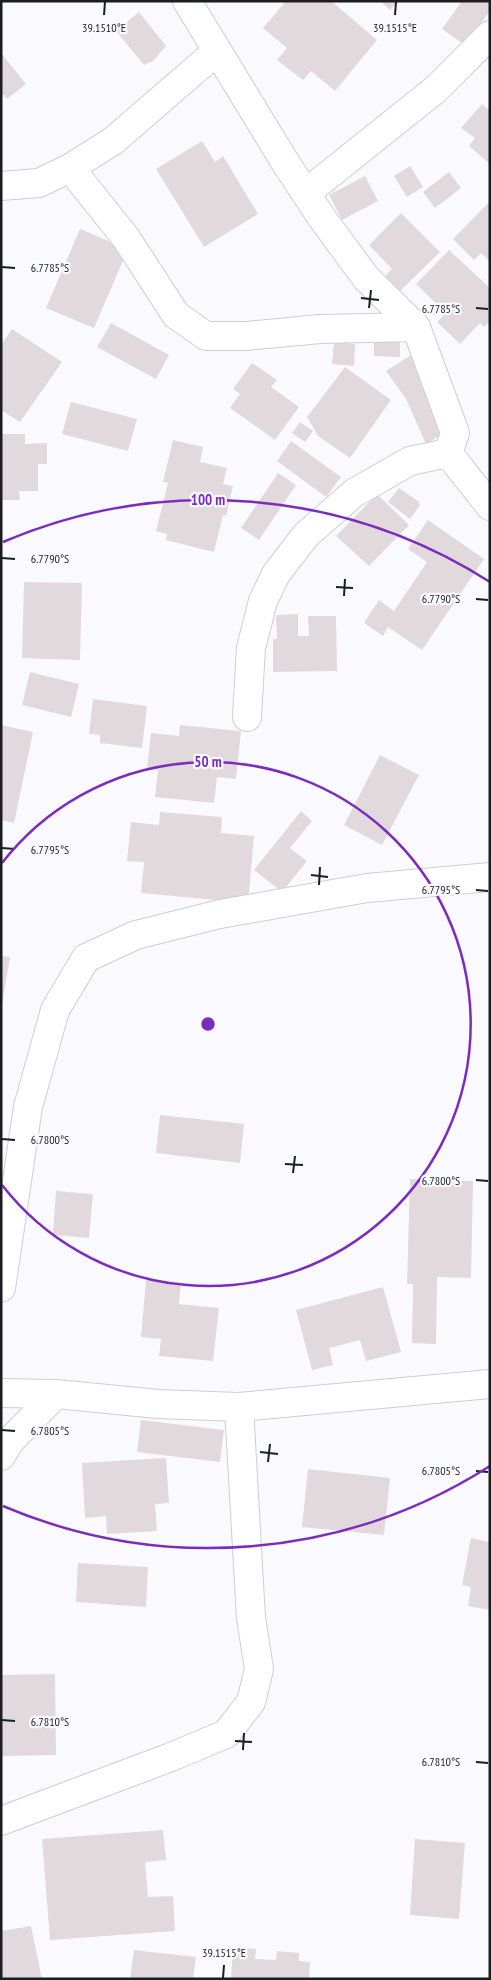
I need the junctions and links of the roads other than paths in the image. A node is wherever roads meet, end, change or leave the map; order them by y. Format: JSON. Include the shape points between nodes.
{"nodes":[{"id":1,"x":187,"y":1,"type":"edge"},
{"id":2,"x":490,"y":35,"type":"edge"},
{"id":3,"x":217,"y":51,"type":"junction"},
{"id":4,"x":70,"y":168,"type":"junction"},
{"id":5,"x":1,"y":186,"type":"edge"},
{"id":6,"x":306,"y":193,"type":"junction"},
{"id":7,"x":416,"y":327,"type":"junction"},
{"id":8,"x":448,"y":454,"type":"junction"},
{"id":9,"x":490,"y":506,"type":"edge"},
{"id":10,"x":247,"y":717,"type":"dead end"},
{"id":11,"x":490,"y":877,"type":"edge"},
{"id":12,"x":1,"y":1288,"type":"edge"},
{"id":13,"x":490,"y":1384,"type":"edge"},
{"id":14,"x":1,"y":1393,"type":"edge"},
{"id":15,"x":56,"y":1394,"type":"junction"},
{"id":16,"x":239,"y":1407,"type":"junction"},
{"id":17,"x":1,"y":1456,"type":"edge"},
{"id":18,"x":1,"y":1821,"type":"edge"}],
"edges":[{"from":1,"to":3,"type":"street"},
{"from":2,"to":6,"type":"street","via":[[436,89]]},
{"from":3,"to":4,"type":"street","via":[[114,140]]},
{"from":3,"to":6,"type":"street"},
{"from":4,"to":5,"type":"street","via":[[39,183]]},
{"from":4,"to":7,"type":"street","via":[[126,238],[176,315],[206,336]]},
{"from":6,"to":7,"type":"street","via":[[366,278]]},
{"from":7,"to":8,"type":"street","via":[[455,433]]},
{"from":8,"to":9,"type":"street"},
{"from":8,"to":10,"type":"street","via":[[410,461],[354,493],[306,535],[276,574],[263,601],[252,648]]},
{"from":11,"to":12,"type":"street","via":[[366,888],[220,914],[136,935],[86,958],[55,1010],[28,1107]]},
{"from":13,"to":16,"type":"street"},
{"from":14,"to":15,"type":"street"},
{"from":15,"to":16,"type":"street","via":[[158,1404]]},
{"from":15,"to":17,"type":"street","via":[[10,1441]]},
{"from":16,"to":18,"type":"street","via":[[252,1618],[259,1670],[251,1702],[226,1734]]}]}
